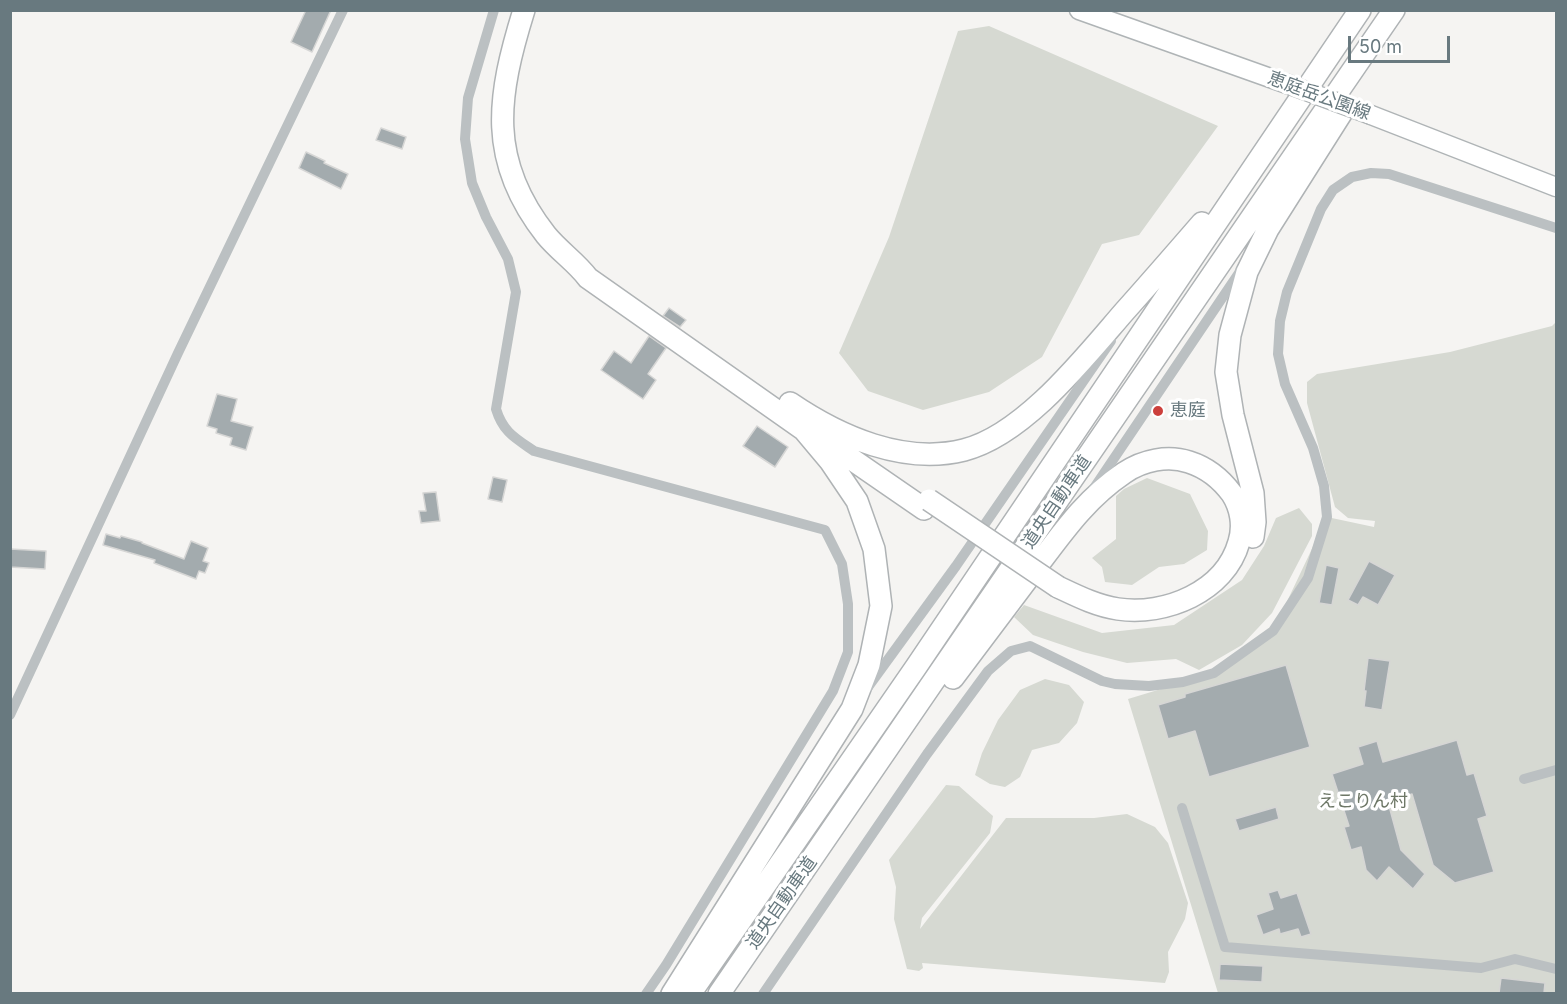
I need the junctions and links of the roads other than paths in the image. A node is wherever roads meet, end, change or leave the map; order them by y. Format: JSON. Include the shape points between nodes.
{"nodes":[{"id":1,"x":343,"y":10,"type":"edge"},
{"id":2,"x":494,"y":10,"type":"edge"},
{"id":3,"x":524,"y":10,"type":"edge"},
{"id":4,"x":1079,"y":10,"type":"edge"},
{"id":5,"x":1360,"y":10,"type":"edge"},
{"id":6,"x":1394,"y":10,"type":"edge"},
{"id":7,"x":1408,"y":10,"type":"edge"},
{"id":8,"x":1271,"y":145,"type":"junction"},
{"id":9,"x":1557,"y":187,"type":"edge"},
{"id":10,"x":1557,"y":228,"type":"edge"},
{"id":11,"x":1268,"y":229,"type":"junction"},
{"id":12,"x":1159,"y":273,"type":"junction"},
{"id":13,"x":809,"y":424,"type":"junction"},
{"id":14,"x":1079,"y":511,"type":"junction"},
{"id":15,"x":1054,"y":591,"type":"junction"},
{"id":16,"x":852,"y":709,"type":"junction"},
{"id":17,"x":10,"y":715,"type":"edge"},
{"id":18,"x":1557,"y":770,"type":"edge"},
{"id":19,"x":1524,"y":780,"type":"dead end"},
{"id":20,"x":1182,"y":808,"type":"dead end"},
{"id":21,"x":1557,"y":969,"type":"edge"},
{"id":22,"x":646,"y":993,"type":"edge"},
{"id":23,"x":672,"y":993,"type":"edge"},
{"id":24,"x":690,"y":993,"type":"edge"},
{"id":25,"x":720,"y":993,"type":"edge"},
{"id":26,"x":763,"y":993,"type":"edge"}],
"edges":[{"from":1,"to":17,"type":"street"},
{"from":2,"to":22,"type":"street","via":[[468,98],[465,139],[472,183],[508,259],[516,292],[496,409],[501,424],[534,451],[825,530],[842,564],[848,604],[848,652],[833,692]]},
{"from":3,"to":13,"type":"highway","via":[[510,55],[503,101],[510,176],[525,205],[548,237],[588,278]]},
{"from":4,"to":9,"type":"main road","name":"恵庭岳公園線","bridge":true},
{"from":5,"to":8,"type":"highway","name":"道央自動車道"},
{"from":6,"to":25,"type":"highway","name":"道央自動車道"},
{"from":7,"to":11,"type":"highway"},
{"from":8,"to":12,"type":"highway"},
{"from":8,"to":24,"type":"highway","name":"道央自動車道"},
{"from":10,"to":26,"type":"street","via":[[1389,174],[1352,177],[1333,190],[1321,209],[1287,292],[1278,354],[1285,384],[1324,486],[1327,517],[1308,578],[1273,631],[1215,673],[1149,686],[1102,681],[1030,646],[1011,651],[988,671],[927,754]]},
{"from":11,"to":14,"type":"street"},
{"from":11,"to":15,"type":"highway","via":[[1247,272],[1230,334],[1226,372],[1256,522],[1252,545],[1240,569],[1227,584],[1195,607],[1152,622],[1106,619],[1086,612]]},
{"from":12,"to":13,"type":"highway","via":[[1036,406],[992,438],[967,449],[913,454]]},
{"from":12,"to":16,"type":"street"},
{"from":13,"to":15,"type":"highway","bridge":true},
{"from":13,"to":16,"type":"highway","via":[[857,501],[874,549],[881,606],[869,665]]},
{"from":14,"to":15,"type":"highway","via":[[1111,482],[1137,466],[1179,459],[1200,466],[1227,487],[1236,500],[1242,534],[1230,564],[1216,579],[1182,601],[1159,608],[1117,609]]},
{"from":14,"to":25,"type":"highway"},
{"from":16,"to":23,"type":"highway"},
{"from":18,"to":19,"type":"street"},
{"from":20,"to":21,"type":"street","via":[[1225,946],[1481,968],[1515,959]]}]}
